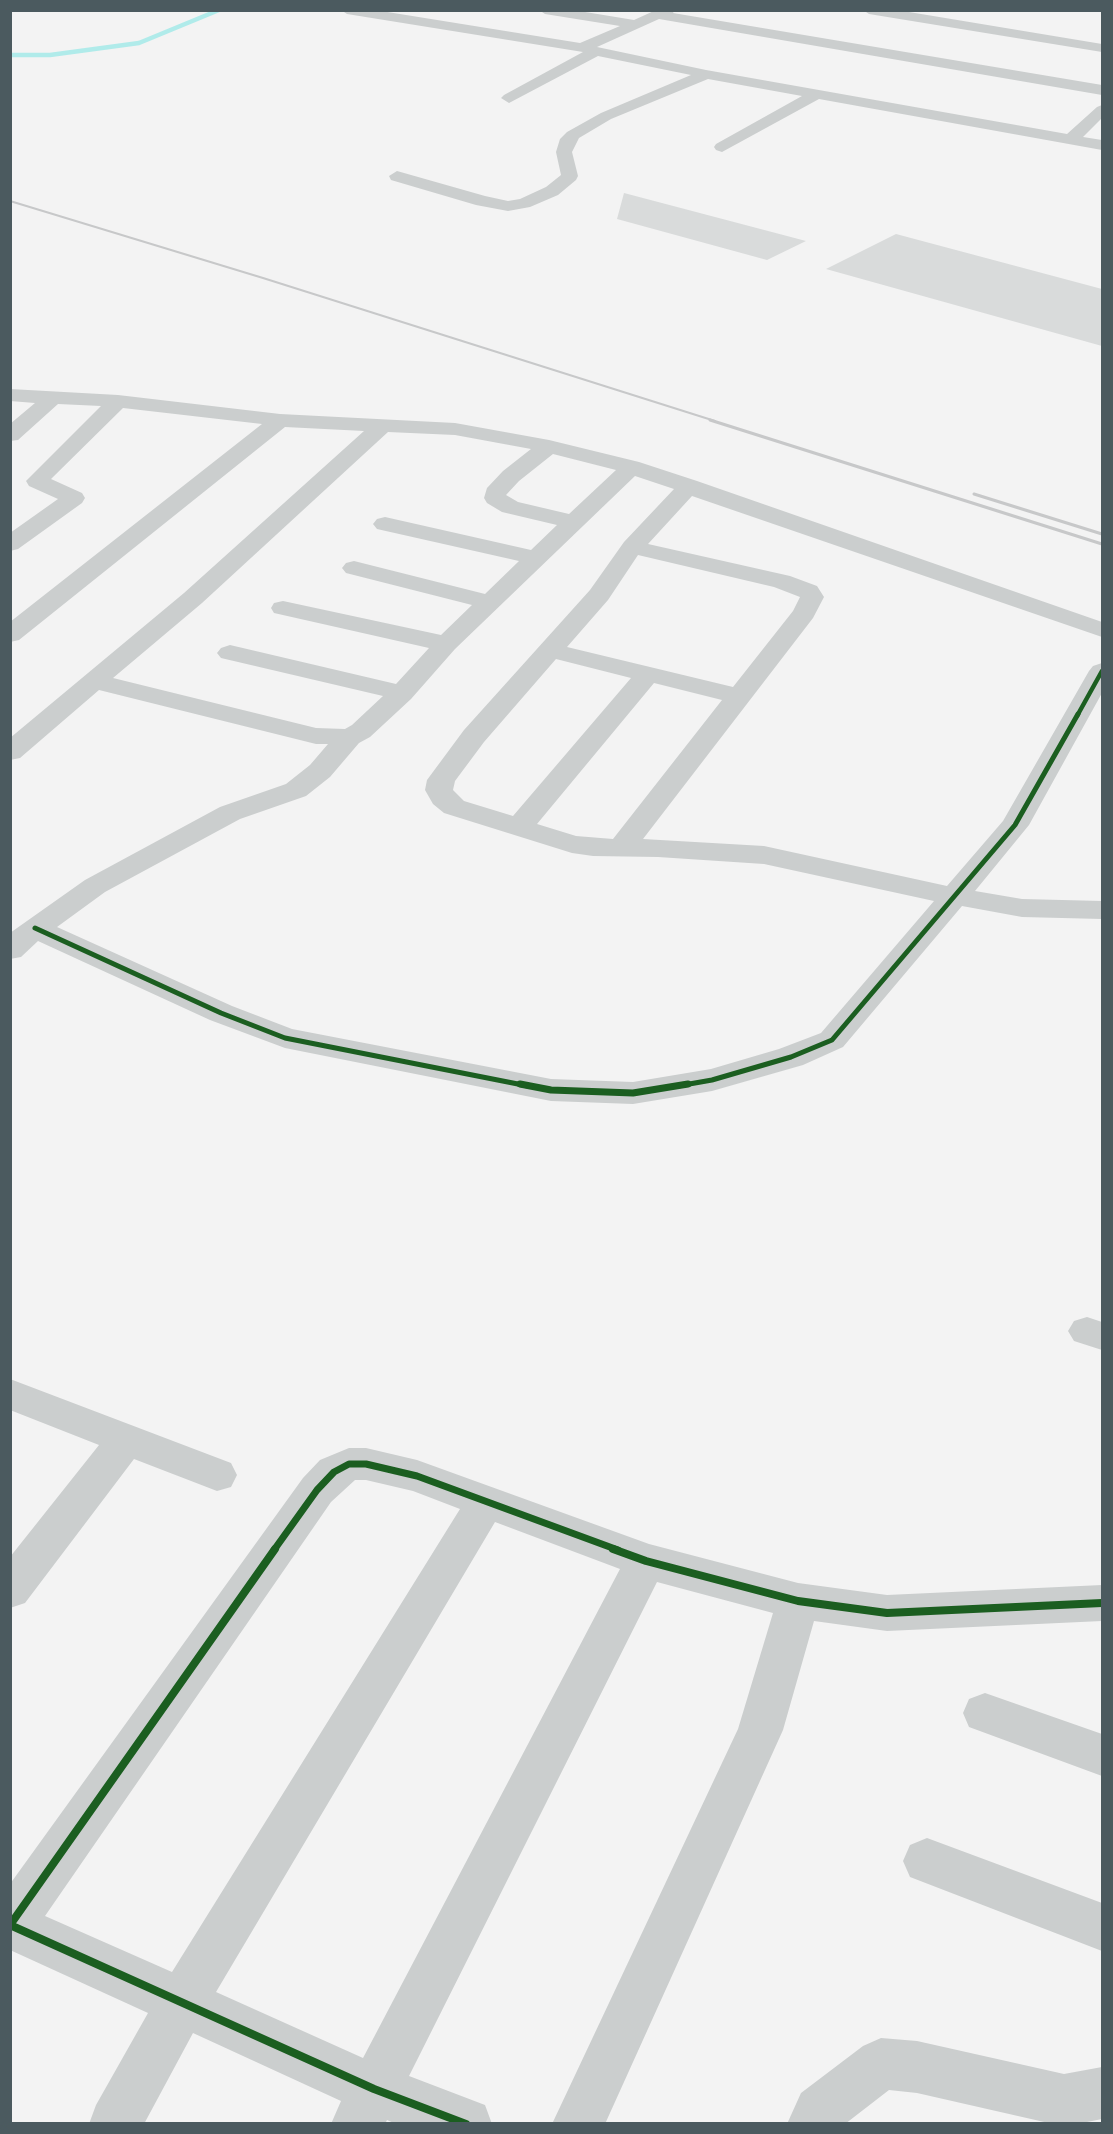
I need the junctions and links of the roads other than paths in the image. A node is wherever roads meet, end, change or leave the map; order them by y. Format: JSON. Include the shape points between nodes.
{"nodes":[{"id":1,"x":348,"y":10,"type":"edge"},
{"id":2,"x":545,"y":10,"type":"edge"},
{"id":3,"x":869,"y":10,"type":"edge"},
{"id":4,"x":664,"y":13,"type":"edge"},
{"id":5,"x":636,"y":25,"type":"junction"},
{"id":6,"x":1102,"y":48,"type":"edge"},
{"id":7,"x":589,"y":50,"type":"junction"},
{"id":8,"x":706,"y":74,"type":"junction"},
{"id":9,"x":1102,"y":90,"type":"edge"},
{"id":10,"x":818,"y":93,"type":"junction"},
{"id":11,"x":509,"y":98,"type":"dead end"},
{"id":12,"x":1102,"y":110,"type":"edge"},
{"id":13,"x":1070,"y":140,"type":"junction"},
{"id":14,"x":1102,"y":145,"type":"edge"},
{"id":15,"x":722,"y":147,"type":"dead end"},
{"id":16,"x":397,"y":176,"type":"dead end"},
{"id":17,"x":10,"y":395,"type":"edge"},
{"id":18,"x":54,"y":397,"type":"junction"},
{"id":19,"x":118,"y":401,"type":"junction"},
{"id":20,"x":280,"y":420,"type":"junction"},
{"id":21,"x":382,"y":426,"type":"junction"},
{"id":22,"x":10,"y":435,"type":"edge"},
{"id":23,"x":549,"y":446,"type":"junction"},
{"id":24,"x":632,"y":466,"type":"junction"},
{"id":25,"x":689,"y":486,"type":"junction"},
{"id":26,"x":574,"y":522,"type":"junction"},
{"id":27,"x":385,"y":524,"type":"dead end"},
{"id":28,"x":10,"y":544,"type":"edge"},
{"id":29,"x":632,"y":548,"type":"junction"},
{"id":30,"x":536,"y":558,"type":"junction"},
{"id":31,"x":354,"y":568,"type":"dead end"},
{"id":32,"x":489,"y":602,"type":"junction"},
{"id":33,"x":283,"y":608,"type":"dead end"},
{"id":34,"x":1102,"y":630,"type":"edge"},
{"id":35,"x":10,"y":635,"type":"edge"},
{"id":36,"x":446,"y":644,"type":"junction"},
{"id":37,"x":550,"y":650,"type":"junction"},
{"id":38,"x":230,"y":653,"type":"dead end"},
{"id":39,"x":1102,"y":671,"type":"edge"},
{"id":40,"x":648,"y":674,"type":"junction"},
{"id":41,"x":94,"y":681,"type":"junction"},
{"id":42,"x":402,"y":693,"type":"junction"},
{"id":43,"x":737,"y":696,"type":"junction"},
{"id":44,"x":349,"y":737,"type":"junction"},
{"id":45,"x":10,"y":752,"type":"edge"},
{"id":46,"x":519,"y":827,"type":"junction"},
{"id":47,"x":621,"y":848,"type":"junction"},
{"id":48,"x":954,"y":896,"type":"junction"},
{"id":49,"x":1102,"y":910,"type":"edge"},
{"id":50,"x":35,"y":928,"type":"junction"},
{"id":51,"x":10,"y":950,"type":"edge"},
{"id":52,"x":10,"y":1394,"type":"edge"},
{"id":53,"x":126,"y":1440,"type":"junction"},
{"id":54,"x":217,"y":1475,"type":"dead end"},
{"id":55,"x":486,"y":1502,"type":"junction"},
{"id":56,"x":646,"y":1561,"type":"junction"},
{"id":57,"x":10,"y":1590,"type":"edge"},
{"id":58,"x":798,"y":1601,"type":"junction"},
{"id":59,"x":1102,"y":1603,"type":"edge"},
{"id":60,"x":984,"y":1713,"type":"dead end"},
{"id":61,"x":1102,"y":1755,"type":"edge"},
{"id":62,"x":927,"y":1861,"type":"dead end"},
{"id":63,"x":1102,"y":1927,"type":"edge"},
{"id":64,"x":182,"y":2002,"type":"junction"},
{"id":65,"x":1102,"y":2093,"type":"edge"},
{"id":66,"x":365,"y":2106,"type":"edge"},
{"id":67,"x":115,"y":2124,"type":"edge"},
{"id":68,"x":466,"y":2124,"type":"edge"},
{"id":69,"x":578,"y":2124,"type":"edge"},
{"id":70,"x":813,"y":2124,"type":"edge"}],
"edges":[{"from":1,"to":7,"type":"street"},
{"from":2,"to":5,"type":"street"},
{"from":3,"to":6,"type":"street"},
{"from":4,"to":5,"type":"street"},
{"from":4,"to":9,"type":"street"},
{"from":5,"to":7,"type":"street"},
{"from":7,"to":8,"type":"street"},
{"from":7,"to":11,"type":"street"},
{"from":8,"to":10,"type":"street"},
{"from":8,"to":16,"type":"street","via":[[596,121],[568,139],[564,152],[570,176],[552,191],[525,203],[508,206],[482,201]]},
{"from":10,"to":13,"type":"street"},
{"from":10,"to":15,"type":"street"},
{"from":12,"to":13,"type":"street"},
{"from":13,"to":14,"type":"street"},
{"from":17,"to":18,"type":"street"},
{"from":18,"to":19,"type":"street"},
{"from":18,"to":22,"type":"street"},
{"from":19,"to":20,"type":"street"},
{"from":19,"to":28,"type":"street","via":[[37,481],[74,498]]},
{"from":20,"to":21,"type":"street"},
{"from":20,"to":35,"type":"street"},
{"from":21,"to":23,"type":"street","via":[[455,429]]},
{"from":21,"to":41,"type":"street","via":[[216,578]]},
{"from":23,"to":24,"type":"street"},
{"from":23,"to":26,"type":"street","via":[[500,487],[495,498],[510,507]]},
{"from":24,"to":25,"type":"street"},
{"from":24,"to":26,"type":"street"},
{"from":25,"to":29,"type":"street"},
{"from":25,"to":34,"type":"street"},
{"from":26,"to":30,"type":"street"},
{"from":27,"to":30,"type":"street"},
{"from":29,"to":37,"type":"street","via":[[599,595]]},
{"from":29,"to":43,"type":"street","via":[[781,580],[808,591],[812,597],[810,605]]},
{"from":30,"to":32,"type":"street"},
{"from":31,"to":32,"type":"street"},
{"from":32,"to":36,"type":"street"},
{"from":33,"to":36,"type":"street"},
{"from":36,"to":42,"type":"street"},
{"from":37,"to":40,"type":"street"},
{"from":37,"to":46,"type":"street","via":[[474,736],[441,780],[439,790],[442,798],[454,807]]},
{"from":38,"to":42,"type":"street"},
{"from":39,"to":48,"type":"street","via":[[1015,825]]},
{"from":40,"to":43,"type":"street"},
{"from":40,"to":46,"type":"street"},
{"from":41,"to":44,"type":"street","via":[[316,736]]},
{"from":41,"to":45,"type":"street"},
{"from":42,"to":44,"type":"street","via":[[361,731]]},
{"from":43,"to":47,"type":"street"},
{"from":44,"to":50,"type":"street","via":[[320,771],[296,790],[230,813],[95,886]]},
{"from":46,"to":47,"type":"street","via":[[572,844]]},
{"from":47,"to":48,"type":"street","via":[[764,855]]},
{"from":48,"to":49,"type":"street","via":[[1022,908]]},
{"from":48,"to":50,"type":"street","via":[[832,1040],[792,1057],[712,1080],[633,1093],[551,1090],[285,1038]]},
{"from":50,"to":51,"type":"street"},
{"from":52,"to":53,"type":"street"},
{"from":53,"to":54,"type":"street"},
{"from":53,"to":57,"type":"street"},
{"from":55,"to":56,"type":"street"},
{"from":55,"to":64,"type":"street"},
{"from":55,"to":64,"type":"street","via":[[389,1468],[350,1464],[334,1472],[317,1490],[10,1925]]},
{"from":56,"to":58,"type":"street"},
{"from":56,"to":66,"type":"street"},
{"from":58,"to":59,"type":"street","via":[[887,1613]]},
{"from":58,"to":69,"type":"street","via":[[760,1730]]},
{"from":60,"to":61,"type":"street"},
{"from":62,"to":63,"type":"street"},
{"from":64,"to":66,"type":"street"},
{"from":64,"to":67,"type":"street"},
{"from":65,"to":70,"type":"street","via":[[1064,2100],[917,2067],[881,2064],[819,2111]]},
{"from":66,"to":68,"type":"street"}]}
